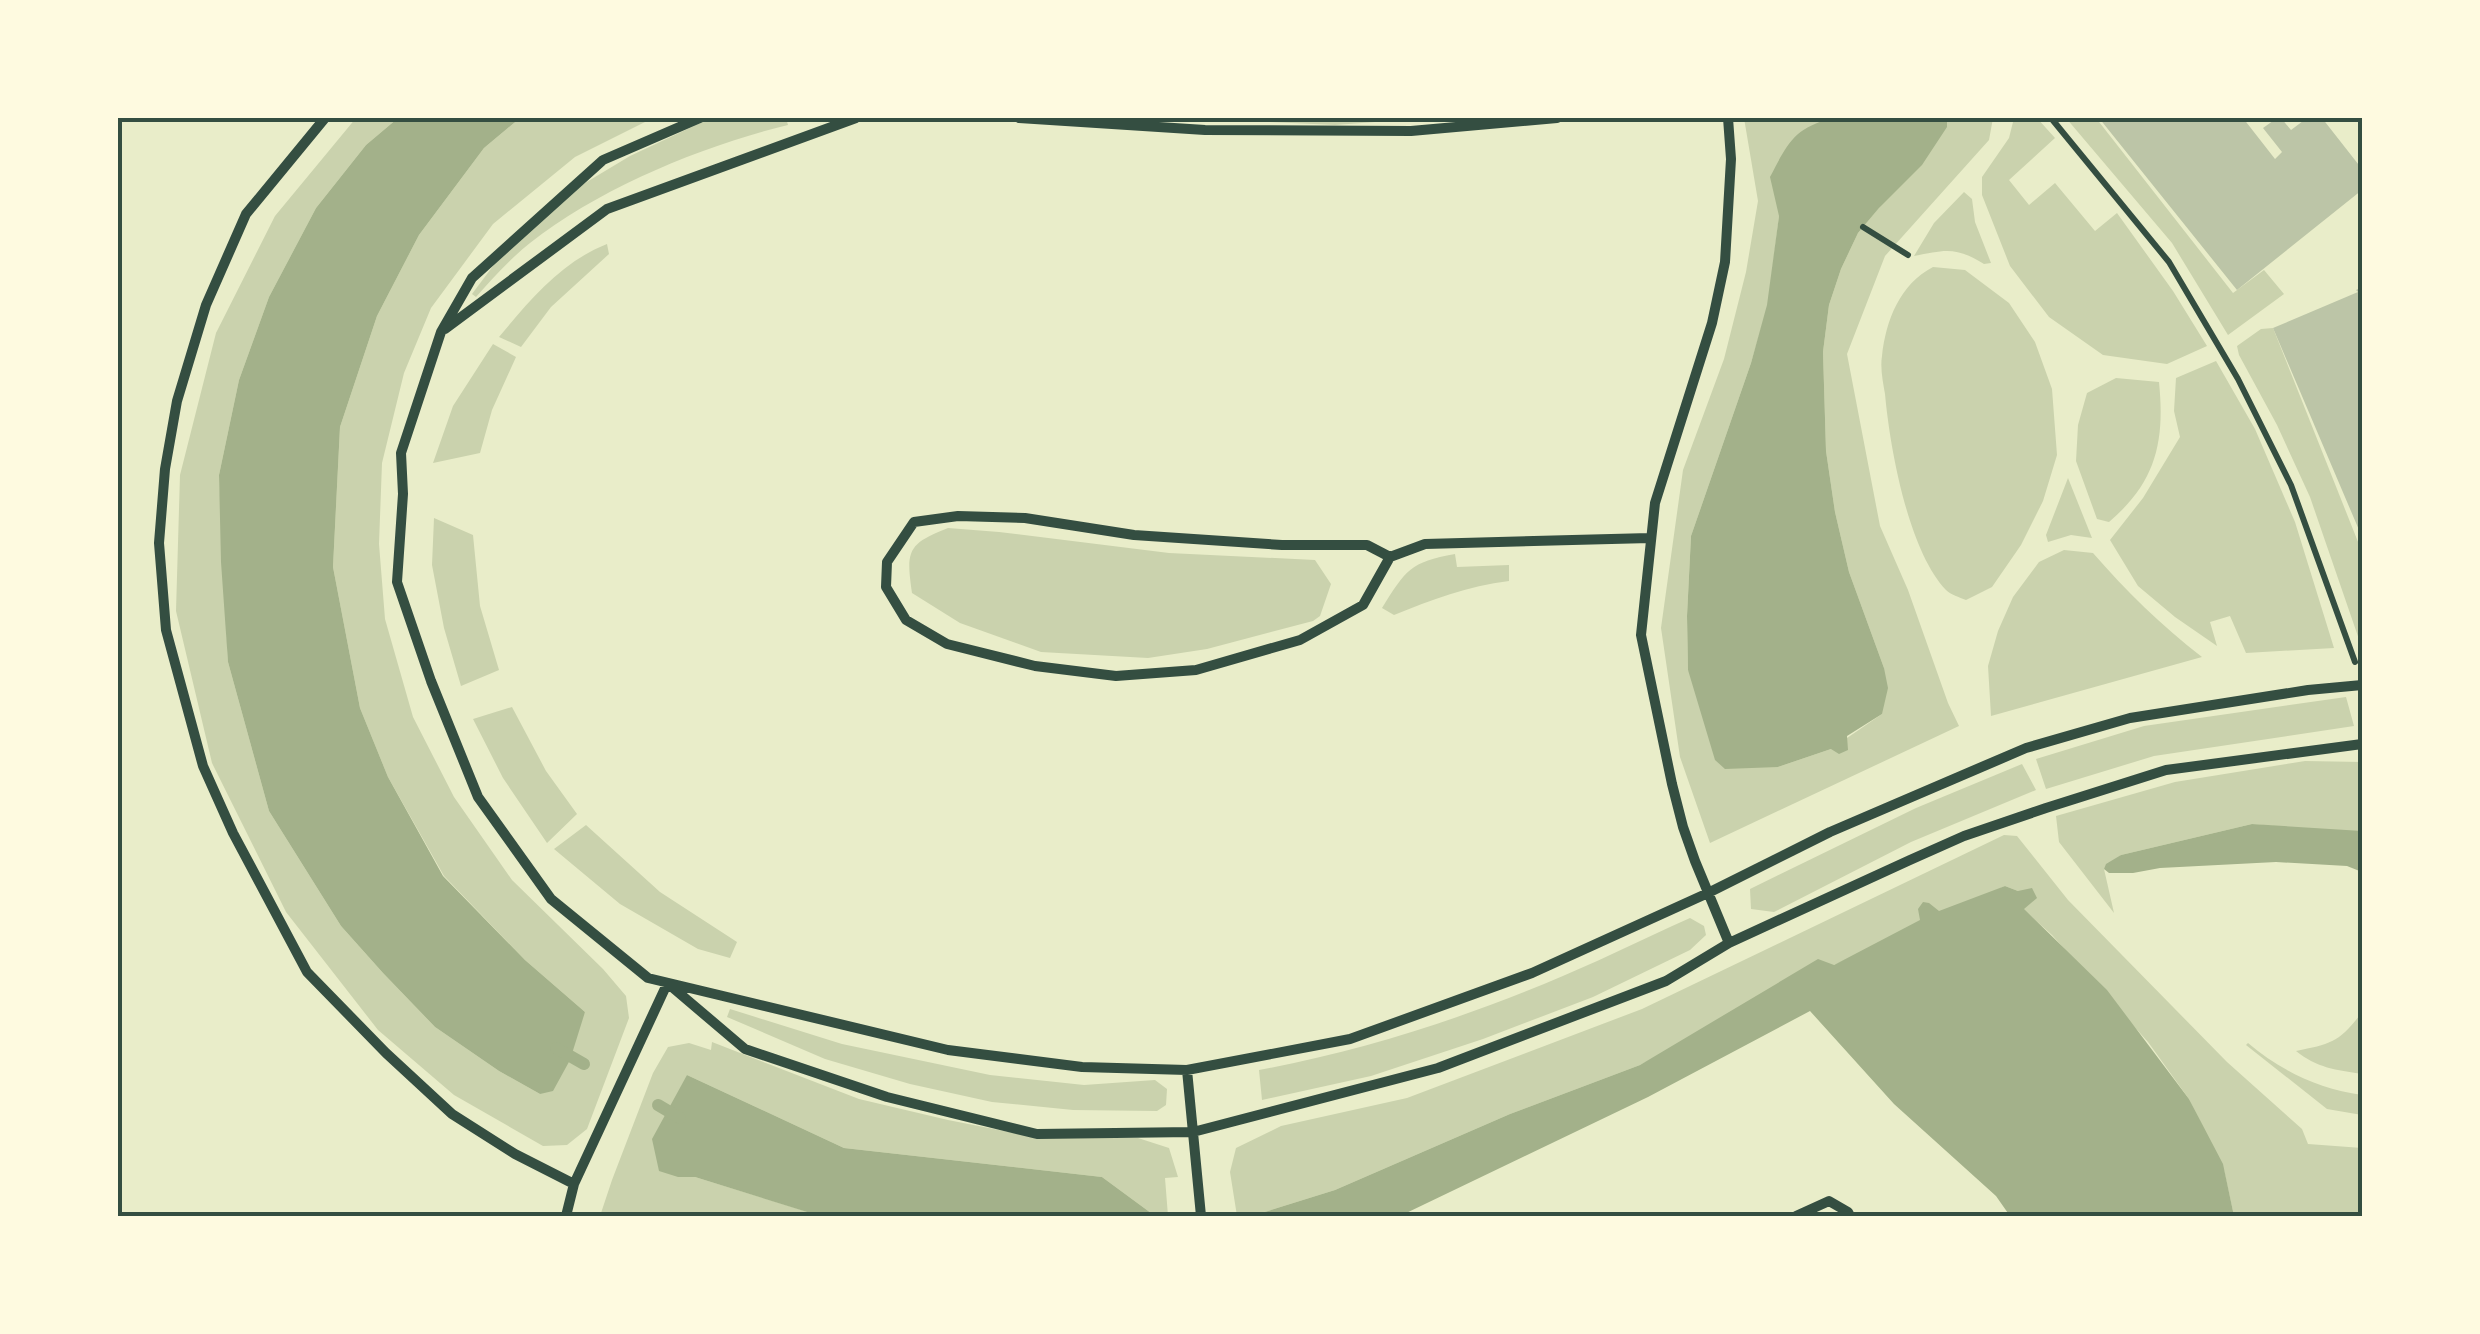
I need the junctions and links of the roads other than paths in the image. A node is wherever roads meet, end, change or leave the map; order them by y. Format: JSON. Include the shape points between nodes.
{"nodes":[{"id":1,"x":325,"y":118,"type":"edge"},
{"id":2,"x":700,"y":118,"type":"edge"},
{"id":3,"x":856,"y":118,"type":"edge"},
{"id":4,"x":1019,"y":118,"type":"edge"},
{"id":5,"x":1556,"y":118,"type":"edge"},
{"id":6,"x":1728,"y":118,"type":"edge"},
{"id":7,"x":441,"y":332,"type":"junction"},
{"id":8,"x":1650,"y":538,"type":"junction"},
{"id":9,"x":1390,"y":558,"type":"junction"},
{"id":10,"x":2362,"y":689,"type":"edge"},
{"id":11,"x":2362,"y":744,"type":"edge"},
{"id":12,"x":1708,"y":893,"type":"junction"},
{"id":13,"x":1729,"y":943,"type":"junction"},
{"id":14,"x":667,"y":984,"type":"junction"},
{"id":15,"x":1187,"y":1070,"type":"junction"},
{"id":16,"x":1193,"y":1132,"type":"junction"},
{"id":17,"x":574,"y":1184,"type":"junction"},
{"id":18,"x":566,"y":1216,"type":"edge"},
{"id":19,"x":1201,"y":1216,"type":"edge"},
{"id":20,"x":1796,"y":1216,"type":"edge"},
{"id":21,"x":1850,"y":1216,"type":"edge"}],
"edges":[{"from":1,"to":17,"type":"street","via":[[246,214],[206,304],[165,469],[159,543],[166,630],[203,766],[307,972],[452,1114]]},
{"from":2,"to":7,"type":"street","via":[[603,160],[472,278]]},
{"from":3,"to":7,"type":"street","via":[[607,209]]},
{"from":4,"to":5,"type":"street","via":[[1205,130],[1391,131]]},
{"from":6,"to":8,"type":"street","via":[[1725,262],[1654,503]]},
{"from":7,"to":14,"type":"street","via":[[402,453],[397,582],[431,681],[478,797],[551,899],[648,978]]},
{"from":8,"to":9,"type":"street","via":[[1425,544]]},
{"from":8,"to":12,"type":"street","via":[[1641,635],[1683,828]]},
{"from":9,"to":9,"type":"street","via":[[1363,605],[1300,640],[1196,670],[1116,676],[1034,666],[947,644],[906,620],[886,587],[887,562],[914,522],[958,516],[1025,518],[1134,536],[1367,545]]},
{"from":10,"to":12,"type":"street","via":[[2308,690],[2130,718],[2026,748]]},
{"from":11,"to":13,"type":"street","via":[[2166,770],[1964,836]]},
{"from":12,"to":13,"type":"street"},
{"from":12,"to":15,"type":"street","via":[[1532,973],[1350,1039]]},
{"from":13,"to":16,"type":"street","via":[[1666,981],[1438,1068]]},
{"from":14,"to":15,"type":"street","via":[[948,1050]]},
{"from":14,"to":16,"type":"street","via":[[745,1049],[887,1097],[1036,1134]]},
{"from":14,"to":17,"type":"street"},
{"from":15,"to":16,"type":"street"},
{"from":16,"to":19,"type":"street"},
{"from":17,"to":18,"type":"street"},
{"from":20,"to":21,"type":"street","via":[[1829,1201]]}]}
